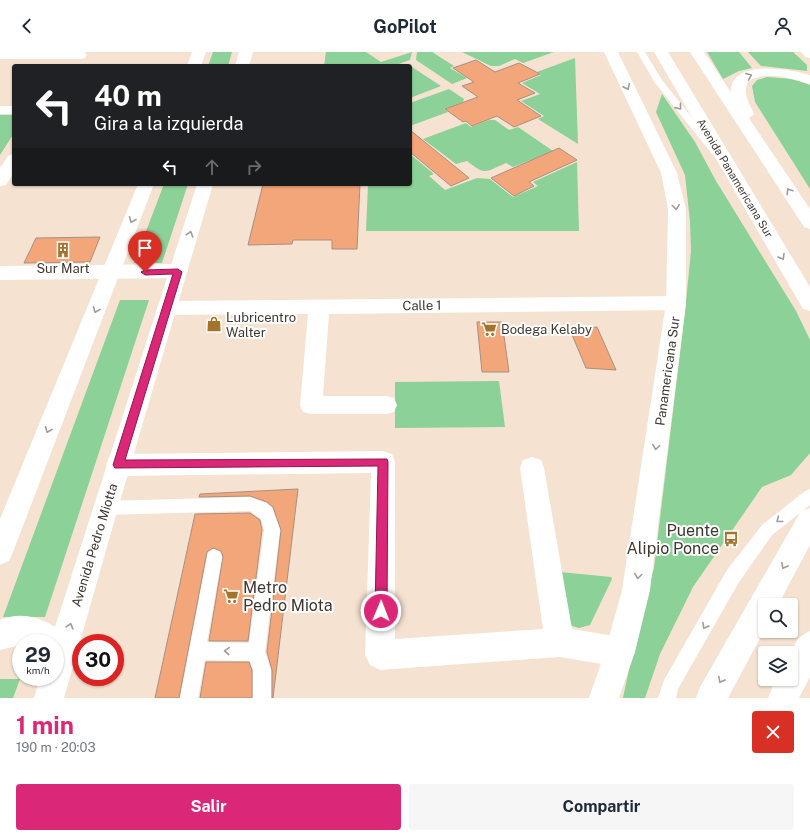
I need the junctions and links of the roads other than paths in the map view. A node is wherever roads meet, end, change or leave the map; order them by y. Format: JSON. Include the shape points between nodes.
{"nodes":[{"id":1,"x":200,"y":52,"type":"edge"},
{"id":2,"x":246,"y":52,"type":"edge"},
{"id":3,"x":611,"y":52,"type":"edge"},
{"id":4,"x":642,"y":52,"type":"edge"},
{"id":5,"x":661,"y":52,"type":"edge"},
{"id":6,"x":697,"y":52,"type":"edge"},
{"id":7,"x":704,"y":52,"type":"edge"},
{"id":8,"x":0,"y":55,"type":"edge"},
{"id":9,"x":78,"y":58,"type":"edge"},
{"id":10,"x":195,"y":64,"type":"edge"},
{"id":11,"x":243,"y":64,"type":"edge"},
{"id":12,"x":810,"y":80,"type":"edge"},
{"id":13,"x":0,"y":110,"type":"edge"},
{"id":14,"x":12,"y":110,"type":"edge"},
{"id":15,"x":739,"y":114,"type":"junction"},
{"id":16,"x":761,"y":147,"type":"junction"},
{"id":17,"x":12,"y":162,"type":"edge"},
{"id":18,"x":734,"y":175,"type":"junction"},
{"id":19,"x":0,"y":181,"type":"edge"},
{"id":20,"x":12,"y":181,"type":"edge"},
{"id":21,"x":145,"y":186,"type":"edge"},
{"id":22,"x":204,"y":186,"type":"edge"},
{"id":23,"x":810,"y":223,"type":"edge"},
{"id":24,"x":178,"y":272,"type":"junction"},
{"id":25,"x":0,"y":273,"type":"edge"},
{"id":26,"x":111,"y":273,"type":"junction"},
{"id":27,"x":807,"y":299,"type":"edge"},
{"id":28,"x":676,"y":303,"type":"junction"},
{"id":29,"x":319,"y":307,"type":"junction"},
{"id":30,"x":167,"y":308,"type":"junction"},
{"id":31,"x":386,"y":405,"type":"dead end"},
{"id":32,"x":118,"y":465,"type":"junction"},
{"id":33,"x":532,"y":468,"type":"dead end"},
{"id":34,"x":810,"y":496,"type":"edge"},
{"id":35,"x":105,"y":508,"type":"junction"},
{"id":36,"x":810,"y":520,"type":"edge"},
{"id":37,"x":0,"y":552,"type":"edge"},
{"id":38,"x":214,"y":556,"type":"dead end"},
{"id":39,"x":35,"y":634,"type":"edge"},
{"id":40,"x":64,"y":634,"type":"edge"},
{"id":41,"x":0,"y":635,"type":"edge"},
{"id":42,"x":560,"y":642,"type":"junction"},
{"id":43,"x":810,"y":646,"type":"edge"},
{"id":44,"x":198,"y":650,"type":"junction"},
{"id":45,"x":256,"y":652,"type":"junction"},
{"id":46,"x":620,"y":652,"type":"junction"},
{"id":47,"x":50,"y":686,"type":"edge"},
{"id":48,"x":784,"y":697,"type":"edge"},
{"id":49,"x":48,"y":698,"type":"edge"},
{"id":50,"x":189,"y":698,"type":"edge"},
{"id":51,"x":262,"y":698,"type":"edge"},
{"id":52,"x":604,"y":698,"type":"edge"},
{"id":53,"x":667,"y":698,"type":"edge"},
{"id":54,"x":711,"y":698,"type":"edge"}],
"edges":[{"from":1,"to":10,"type":"main road"},
{"from":2,"to":11,"type":"main road"},
{"from":3,"to":28,"type":"main road","name":"Panamericana Sur","one_way":true,"via":[[669,173],[677,208]]},
{"from":4,"to":18,"type":"lane","one_way":true,"via":[[658,81]]},
{"from":5,"to":18,"type":"main road","name":"Avenida Panamericana Sur"},
{"from":6,"to":15,"type":"main road"},
{"from":7,"to":15,"type":"lane"},
{"from":8,"to":9,"type":"main road"},
{"from":16,"to":12,"type":"main road","one_way":true,"via":[[740,96],[739,86],[743,78],[754,73],[772,71]]},
{"from":13,"to":14,"type":"main road"},
{"from":15,"to":16,"type":"main road"},
{"from":23,"to":16,"type":"main road","one_way":true},
{"from":17,"to":19,"type":"main road"},
{"from":18,"to":27,"type":"main road","name":"Avenida Panamericana Sur","one_way":true},
{"from":19,"to":20,"type":"main road"},
{"from":21,"to":26,"type":"main road","one_way":true},
{"from":24,"to":22,"type":"main road","name":"Avenida Pedro Miotta","one_way":true},
{"from":24,"to":26,"type":"main road"},
{"from":24,"to":30,"type":"main road","name":"Avenida Pedro Miotta"},
{"from":25,"to":26,"type":"main road"},
{"from":26,"to":37,"type":"main road","one_way":true},
{"from":28,"to":29,"type":"main road","name":"Calle 1"},
{"from":28,"to":46,"type":"main road","name":"Panamericana Sur","one_way":true,"via":[[636,590]]},
{"from":29,"to":30,"type":"main road","name":"Calle 1"},
{"from":29,"to":31,"type":"main road","via":[[311,405]]},
{"from":30,"to":32,"type":"main road","name":"Avenida Pedro Miotta"},
{"from":32,"to":35,"type":"main road","name":"Avenida Pedro Miotta"},
{"from":32,"to":42,"type":"main road","via":[[383,462],[380,655]]},
{"from":33,"to":42,"type":"main road"},
{"from":34,"to":53,"type":"lane","one_way":true,"via":[[767,530],[733,576],[670,686]]},
{"from":40,"to":35,"type":"main road","name":"Avenida Pedro Miotta","one_way":true},
{"from":35,"to":45,"type":"lane","via":[[250,504],[266,511],[272,530]]},
{"from":36,"to":54,"type":"main road","one_way":true},
{"from":38,"to":44,"type":"lane"},
{"from":39,"to":41,"type":"main road","via":[[20,630]]},
{"from":42,"to":46,"type":"main road"},
{"from":43,"to":48,"type":"main road"},
{"from":45,"to":44,"type":"lane","one_way":true},
{"from":44,"to":50,"type":"lane"},
{"from":45,"to":51,"type":"lane","via":[[262,670]]},
{"from":46,"to":52,"type":"main road","name":"Panamericana Sur"},
{"from":47,"to":49,"type":"main road","name":"Avenida Pedro Miotta"}]}
